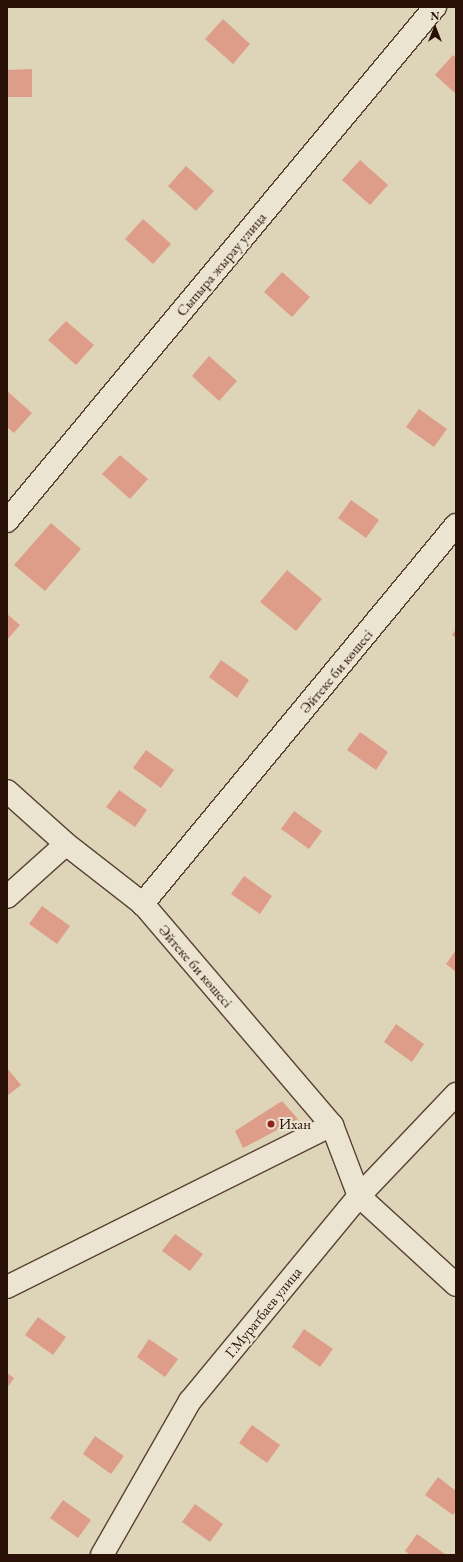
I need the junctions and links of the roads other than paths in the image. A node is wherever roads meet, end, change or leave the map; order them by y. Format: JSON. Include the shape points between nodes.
{"nodes":[{"id":1,"x":435,"y":7,"type":"edge"},
{"id":2,"x":7,"y":521,"type":"edge"},
{"id":3,"x":456,"y":526,"type":"edge"},
{"id":4,"x":7,"y":791,"type":"edge"},
{"id":5,"x":66,"y":844,"type":"junction"},
{"id":6,"x":7,"y":898,"type":"edge"},
{"id":7,"x":143,"y":904,"type":"junction"},
{"id":8,"x":456,"y":1094,"type":"edge"},
{"id":9,"x":332,"y":1125,"type":"junction"},
{"id":10,"x":359,"y":1196,"type":"junction"},
{"id":11,"x":456,"y":1285,"type":"edge"},
{"id":12,"x":7,"y":1287,"type":"edge"},
{"id":13,"x":102,"y":1555,"type":"edge"}],
"edges":[{"from":1,"to":2,"type":"street","name":"Сыпыра жырау улица"},
{"from":3,"to":7,"type":"street","name":"Әйтеке би көшесі"},
{"from":4,"to":5,"type":"street"},
{"from":5,"to":6,"type":"street"},
{"from":5,"to":7,"type":"street"},
{"from":7,"to":9,"type":"street","name":"Әйтеке би көшесі"},
{"from":8,"to":10,"type":"street","name":"Г.Муратбаев улица"},
{"from":9,"to":10,"type":"street","name":"Әйтеке би көшесі"},
{"from":9,"to":12,"type":"street"},
{"from":10,"to":11,"type":"street"},
{"from":10,"to":13,"type":"street","name":"Г.Муратбаев улица","via":[[190,1401]]}]}
